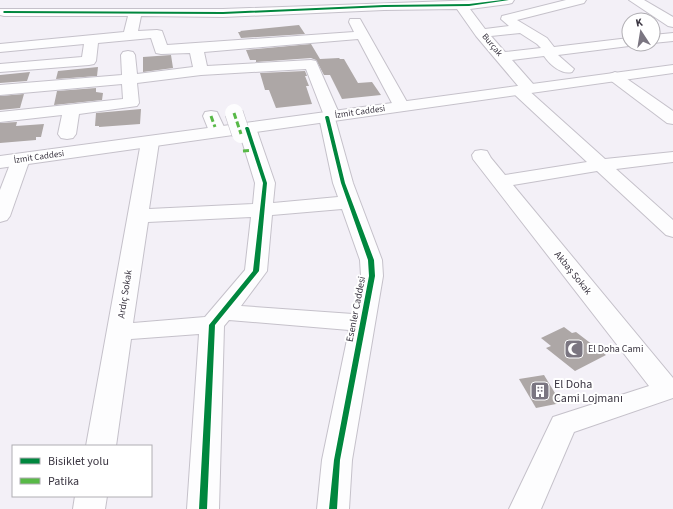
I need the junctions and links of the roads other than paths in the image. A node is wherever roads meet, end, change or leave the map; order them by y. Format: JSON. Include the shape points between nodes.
{"nodes":[{"id":1,"x":508,"y":0,"type":"edge"},
{"id":2,"x":580,"y":0,"type":"edge"},
{"id":3,"x":635,"y":0,"type":"edge"},
{"id":4,"x":396,"y":3,"type":"edge"},
{"id":5,"x":461,"y":5,"type":"junction"},
{"id":6,"x":349,"y":8,"type":"junction"},
{"id":7,"x":3,"y":12,"type":"edge"},
{"id":8,"x":135,"y":13,"type":"junction"},
{"id":9,"x":673,"y":23,"type":"edge"},
{"id":10,"x":522,"y":29,"type":"junction"},
{"id":11,"x":481,"y":32,"type":"junction"},
{"id":12,"x":361,"y":35,"type":"junction"},
{"id":13,"x":130,"y":36,"type":"junction"},
{"id":14,"x":673,"y":37,"type":"edge"},
{"id":15,"x":661,"y":38,"type":"edge"},
{"id":16,"x":91,"y":40,"type":"junction"},
{"id":17,"x":621,"y":43,"type":"edge"},
{"id":18,"x":0,"y":48,"type":"edge"},
{"id":19,"x":196,"y":48,"type":"junction"},
{"id":20,"x":550,"y":52,"type":"junction"},
{"id":21,"x":128,"y":55,"type":"dead end"},
{"id":22,"x":502,"y":57,"type":"junction"},
{"id":23,"x":673,"y":64,"type":"edge"},
{"id":24,"x":0,"y":68,"type":"edge"},
{"id":25,"x":567,"y":69,"type":"dead end"},
{"id":26,"x":673,"y":69,"type":"edge"},
{"id":27,"x":200,"y":71,"type":"junction"},
{"id":28,"x":615,"y":77,"type":"junction"},
{"id":29,"x":130,"y":79,"type":"junction"},
{"id":30,"x":50,"y":86,"type":"junction"},
{"id":31,"x":523,"y":88,"type":"junction"},
{"id":32,"x":0,"y":90,"type":"edge"},
{"id":33,"x":399,"y":102,"type":"junction"},
{"id":34,"x":72,"y":109,"type":"junction"},
{"id":35,"x":44,"y":112,"type":"junction"},
{"id":36,"x":328,"y":114,"type":"junction"},
{"id":37,"x":0,"y":117,"type":"edge"},
{"id":38,"x":673,"y":120,"type":"edge"},
{"id":39,"x":66,"y":134,"type":"dead end"},
{"id":40,"x":244,"y":135,"type":"junction"},
{"id":41,"x":150,"y":142,"type":"junction"},
{"id":42,"x":481,"y":155,"type":"dead end"},
{"id":43,"x":0,"y":156,"type":"edge"},
{"id":44,"x":673,"y":157,"type":"edge"},
{"id":45,"x":21,"y":159,"type":"junction"},
{"id":46,"x":0,"y":162,"type":"edge"},
{"id":47,"x":601,"y":165,"type":"junction"},
{"id":48,"x":500,"y":181,"type":"junction"},
{"id":49,"x":349,"y":202,"type":"junction"},
{"id":50,"x":262,"y":210,"type":"junction"},
{"id":51,"x":0,"y":216,"type":"edge"},
{"id":52,"x":138,"y":216,"type":"junction"},
{"id":53,"x":673,"y":231,"type":"edge"},
{"id":54,"x":218,"y":319,"type":"junction"},
{"id":55,"x":363,"y":322,"type":"junction"},
{"id":56,"x":119,"y":332,"type":"junction"},
{"id":57,"x":670,"y":389,"type":"edge"},
{"id":58,"x":100,"y":445,"type":"edge"},
{"id":59,"x":91,"y":497,"type":"edge"},
{"id":60,"x":89,"y":509,"type":"edge"},
{"id":61,"x":203,"y":509,"type":"edge"},
{"id":62,"x":333,"y":509,"type":"edge"},
{"id":63,"x":525,"y":509,"type":"edge"}],
"edges":[{"from":1,"to":5,"type":"street"},
{"from":2,"to":10,"type":"street","via":[[507,19]]},
{"from":3,"to":9,"type":"street"},
{"from":4,"to":5,"type":"street"},
{"from":4,"to":6,"type":"street"},
{"from":5,"to":11,"type":"street","name":"Burçak"},
{"from":6,"to":8,"type":"street","via":[[223,14]]},
{"from":6,"to":12,"type":"street"},
{"from":7,"to":8,"type":"street"},
{"from":8,"to":13,"type":"street"},
{"from":10,"to":11,"type":"street"},
{"from":10,"to":20,"type":"street","via":[[542,41]]},
{"from":11,"to":22,"type":"street","name":"Burçak"},
{"from":12,"to":19,"type":"street"},
{"from":12,"to":33,"type":"street"},
{"from":13,"to":16,"type":"street"},
{"from":13,"to":19,"type":"street","via":[[156,34],[161,50]]},
{"from":14,"to":15,"type":"street"},
{"from":16,"to":18,"type":"street"},
{"from":16,"to":24,"type":"street","via":[[89,61]]},
{"from":17,"to":20,"type":"street"},
{"from":19,"to":27,"type":"street"},
{"from":20,"to":22,"type":"street"},
{"from":20,"to":25,"type":"street","via":[[551,56]]},
{"from":21,"to":29,"type":"street"},
{"from":22,"to":31,"type":"street","name":"Burçak"},
{"from":23,"to":31,"type":"street","name":"İzmit Caddesi"},
{"from":26,"to":28,"type":"street","name":"İzmit Caddesi"},
{"from":27,"to":29,"type":"street"},
{"from":27,"to":36,"type":"street","name":"Esenler Caddesi","via":[[310,64]]},
{"from":28,"to":31,"type":"street","name":"İzmit Caddesi"},
{"from":28,"to":38,"type":"street"},
{"from":29,"to":30,"type":"street"},
{"from":29,"to":34,"type":"street","via":[[130,103]]},
{"from":30,"to":32,"type":"street"},
{"from":30,"to":35,"type":"street"},
{"from":31,"to":33,"type":"street","name":"İzmit Caddesi"},
{"from":31,"to":36,"type":"street","name":"İzmit Caddesi"},
{"from":31,"to":47,"type":"street","name":"Burçak"},
{"from":33,"to":36,"type":"street","name":"İzmit Caddesi"},
{"from":34,"to":35,"type":"street"},
{"from":34,"to":39,"type":"street"},
{"from":35,"to":37,"type":"street"},
{"from":36,"to":40,"type":"street","name":"İzmit Caddesi"},
{"from":36,"to":43,"type":"street","name":"İzmit Caddesi","via":[[213,121]]},
{"from":36,"to":49,"type":"street","name":"Esenler Caddesi"},
{"from":40,"to":41,"type":"street","name":"İzmit Caddesi"},
{"from":40,"to":50,"type":"street","via":[[265,183]]},
{"from":41,"to":45,"type":"street","name":"İzmit Caddesi"},
{"from":41,"to":52,"type":"street","name":"Ardıç Sokak"},
{"from":42,"to":48,"type":"street","name":"Akbaş Sokak"},
{"from":44,"to":47,"type":"street"},
{"from":45,"to":46,"type":"street","name":"İzmit Caddesi"},
{"from":45,"to":51,"type":"street"},
{"from":47,"to":48,"type":"street"},
{"from":47,"to":53,"type":"street","name":"Burçak"},
{"from":48,"to":57,"type":"street","name":"Akbaş Sokak"},
{"from":49,"to":50,"type":"street"},
{"from":49,"to":55,"type":"street","name":"Esenler Caddesi","via":[[371,260],[372,276]]},
{"from":50,"to":52,"type":"street"},
{"from":50,"to":54,"type":"street","via":[[256,270]]},
{"from":52,"to":56,"type":"street","name":"Ardıç Sokak"},
{"from":54,"to":55,"type":"street"},
{"from":54,"to":56,"type":"street"},
{"from":54,"to":61,"type":"street"},
{"from":55,"to":62,"type":"street","name":"Esenler Caddesi","via":[[337,460]]},
{"from":56,"to":58,"type":"street","name":"Ardıç Sokak"},
{"from":57,"to":63,"type":"street","via":[[563,425]]},
{"from":59,"to":60,"type":"street"}]}
